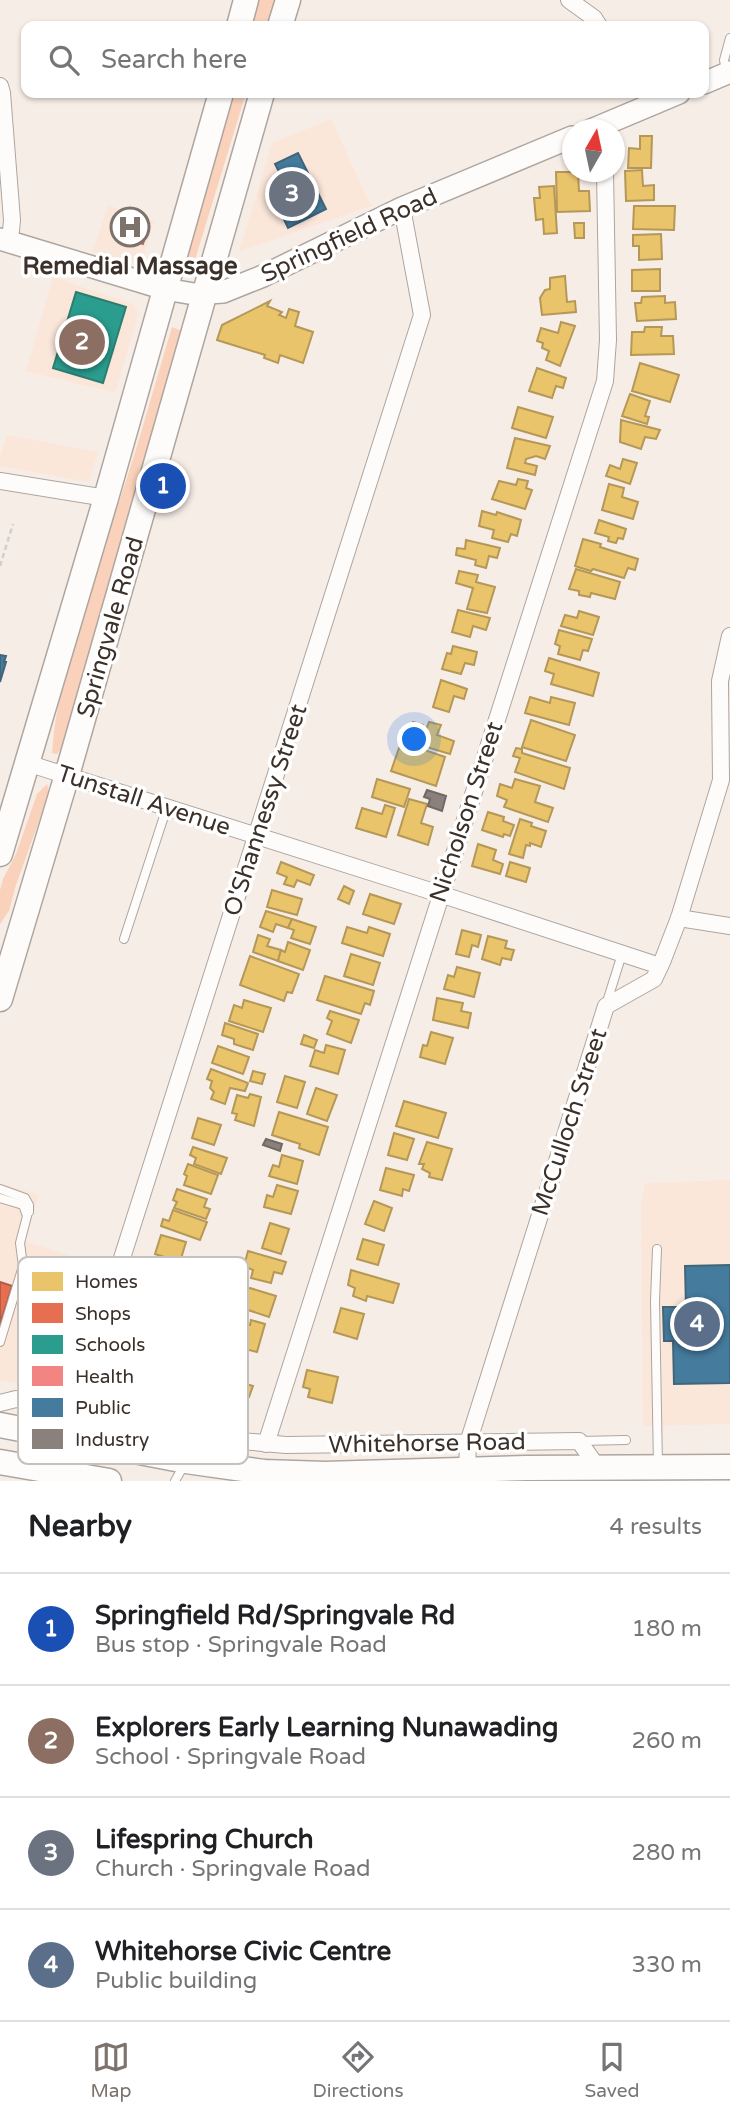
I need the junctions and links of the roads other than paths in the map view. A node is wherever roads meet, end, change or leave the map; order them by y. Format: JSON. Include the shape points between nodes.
{"nodes":[{"id":1,"x":246,"y":0,"type":"edge"},
{"id":2,"x":288,"y":0,"type":"edge"},
{"id":3,"x":569,"y":0,"type":"edge"},
{"id":4,"x":240,"y":21,"type":"edge"},
{"id":5,"x":282,"y":21,"type":"edge"},
{"id":6,"x":596,"y":21,"type":"edge"},
{"id":7,"x":730,"y":38,"type":"edge"},
{"id":8,"x":728,"y":72,"type":"edge"},
{"id":9,"x":709,"y":81,"type":"edge"},
{"id":10,"x":0,"y":86,"type":"edge"},
{"id":11,"x":220,"y":98,"type":"edge"},
{"id":12,"x":261,"y":98,"type":"edge"},
{"id":13,"x":640,"y":100,"type":"edge"},
{"id":14,"x":610,"y":119,"type":"edge"},
{"id":15,"x":562,"y":141,"type":"edge"},
{"id":16,"x":605,"y":182,"type":"edge"},
{"id":17,"x":402,"y":208,"type":"junction"},
{"id":18,"x":4,"y":240,"type":"edge"},
{"id":19,"x":165,"y":289,"type":"junction"},
{"id":20,"x":205,"y":294,"type":"junction"},
{"id":21,"x":0,"y":481,"type":"edge"},
{"id":22,"x":106,"y":498,"type":"junction"},
{"id":23,"x":730,"y":636,"type":"edge"},
{"id":24,"x":27,"y":763,"type":"junction"},
{"id":25,"x":67,"y":775,"type":"junction"},
{"id":26,"x":167,"y":807,"type":"junction"},
{"id":27,"x":257,"y":835,"type":"junction"},
{"id":28,"x":0,"y":854,"type":"edge"},
{"id":29,"x":440,"y":894,"type":"junction"},
{"id":30,"x":679,"y":918,"type":"junction"},
{"id":31,"x":730,"y":926,"type":"edge"},
{"id":32,"x":9,"y":938,"type":"edge"},
{"id":33,"x":124,"y":939,"type":"dead end"},
{"id":34,"x":622,"y":954,"type":"junction"},
{"id":35,"x":660,"y":966,"type":"junction"},
{"id":36,"x":0,"y":999,"type":"edge"},
{"id":37,"x":606,"y":1006,"type":"junction"},
{"id":38,"x":0,"y":1189,"type":"edge"},
{"id":39,"x":0,"y":1198,"type":"edge"},
{"id":40,"x":26,"y":1221,"type":"junction"},
{"id":41,"x":657,"y":1249,"type":"dead end"},
{"id":42,"x":22,"y":1257,"type":"edge"},
{"id":43,"x":122,"y":1257,"type":"edge"},
{"id":44,"x":18,"y":1282,"type":"edge"},
{"id":45,"x":0,"y":1342,"type":"edge"},
{"id":46,"x":18,"y":1399,"type":"edge"},
{"id":47,"x":0,"y":1403,"type":"edge"},
{"id":48,"x":0,"y":1425,"type":"edge"},
{"id":49,"x":18,"y":1430,"type":"edge"},
{"id":50,"x":248,"y":1440,"type":"edge"},
{"id":51,"x":626,"y":1440,"type":"dead end"},
{"id":52,"x":579,"y":1441,"type":"junction"},
{"id":53,"x":468,"y":1443,"type":"junction"},
{"id":54,"x":271,"y":1444,"type":"junction"},
{"id":55,"x":0,"y":1462,"type":"edge"},
{"id":56,"x":153,"y":1464,"type":"edge"},
{"id":57,"x":730,"y":1466,"type":"edge"},
{"id":58,"x":598,"y":1468,"type":"junction"},
{"id":59,"x":467,"y":1470,"type":"junction"},
{"id":60,"x":181,"y":1471,"type":"edge"},
{"id":61,"x":303,"y":1474,"type":"junction"},
{"id":62,"x":248,"y":1476,"type":"edge"},
{"id":63,"x":659,"y":1476,"type":"edge"},
{"id":64,"x":92,"y":1480,"type":"edge"}],
"edges":[{"from":1,"to":4,"type":"highway"},
{"from":2,"to":5,"type":"highway"},
{"from":3,"to":6,"type":"street"},
{"from":7,"to":8,"type":"lane","via":[[724,60]]},
{"from":8,"to":9,"type":"main road"},
{"from":10,"to":18,"type":"street","via":[[12,219]]},
{"from":11,"to":19,"type":"highway","name":"Springvale Road"},
{"from":12,"to":20,"type":"highway","name":"Springvale Road"},
{"from":13,"to":14,"type":"main road"},
{"from":15,"to":17,"type":"main road","name":"Springfield Road"},
{"from":16,"to":29,"type":"street","name":"Nicholson Street","via":[[605,381]]},
{"from":17,"to":20,"type":"main road","name":"Springfield Road","via":[[231,290]]},
{"from":17,"to":27,"type":"street","name":"O'Shannessy Street","via":[[422,315]]},
{"from":18,"to":19,"type":"main road","name":"Springfield Road"},
{"from":19,"to":20,"type":"main road","name":"Springfield Road"},
{"from":19,"to":22,"type":"highway","name":"Springvale Road"},
{"from":20,"to":25,"type":"highway","name":"Springvale Road"},
{"from":21,"to":22,"type":"street"},
{"from":22,"to":24,"type":"highway","name":"Springvale Road"},
{"from":23,"to":30,"type":"street","name":"McCulloch Street","via":[[720,681],[721,780]]},
{"from":24,"to":25,"type":"street","name":"Tunstall Avenue"},
{"from":24,"to":28,"type":"highway","name":"Springvale Road"},
{"from":25,"to":26,"type":"street","name":"Tunstall Avenue"},
{"from":25,"to":32,"type":"highway","name":"Springvale Road"},
{"from":26,"to":27,"type":"street","name":"Tunstall Avenue"},
{"from":26,"to":33,"type":"lane"},
{"from":27,"to":29,"type":"street","name":"Tunstall Avenue"},
{"from":27,"to":43,"type":"street","name":"O'Shannessy Street"},
{"from":29,"to":34,"type":"street","name":"Tunstall Avenue"},
{"from":29,"to":54,"type":"street","name":"Nicholson Street"},
{"from":30,"to":31,"type":"street"},
{"from":30,"to":35,"type":"street","name":"McCulloch Street"},
{"from":32,"to":36,"type":"highway","name":"Springvale Road"},
{"from":34,"to":35,"type":"street","name":"Tunstall Avenue"},
{"from":34,"to":37,"type":"lane"},
{"from":35,"to":37,"type":"street","name":"McCulloch Street","via":[[654,979]]},
{"from":37,"to":53,"type":"street","name":"McCulloch Street"},
{"from":38,"to":40,"type":"lane","via":[[25,1198],[29,1205]]},
{"from":39,"to":40,"type":"lane","via":[[23,1205]]},
{"from":40,"to":42,"type":"lane","via":[[20,1243]]},
{"from":41,"to":63,"type":"lane"},
{"from":44,"to":45,"type":"lane"},
{"from":46,"to":47,"type":"street","name":"Whitehorse Road"},
{"from":48,"to":49,"type":"highway","name":"Whitehorse Road"},
{"from":50,"to":54,"type":"street","name":"Whitehorse Road"},
{"from":51,"to":52,"type":"lane","name":"Whitehorse Road"},
{"from":52,"to":53,"type":"street","name":"Whitehorse Road"},
{"from":52,"to":58,"type":"street"},
{"from":53,"to":54,"type":"street","name":"Whitehorse Road"},
{"from":53,"to":59,"type":"street","name":"McCulloch Street"},
{"from":54,"to":61,"type":"street","name":"Whitehorse Road"},
{"from":55,"to":64,"type":"highway"},
{"from":56,"to":60,"type":"highway","name":"Whitehorse Road"},
{"from":57,"to":63,"type":"highway","name":"Whitehorse Road"},
{"from":58,"to":59,"type":"highway","name":"Whitehorse Road"},
{"from":58,"to":63,"type":"highway","name":"Whitehorse Road"},
{"from":59,"to":61,"type":"highway","name":"Whitehorse Road"},
{"from":60,"to":62,"type":"highway","name":"Whitehorse Road"},
{"from":61,"to":62,"type":"highway","name":"Whitehorse Road"}]}
